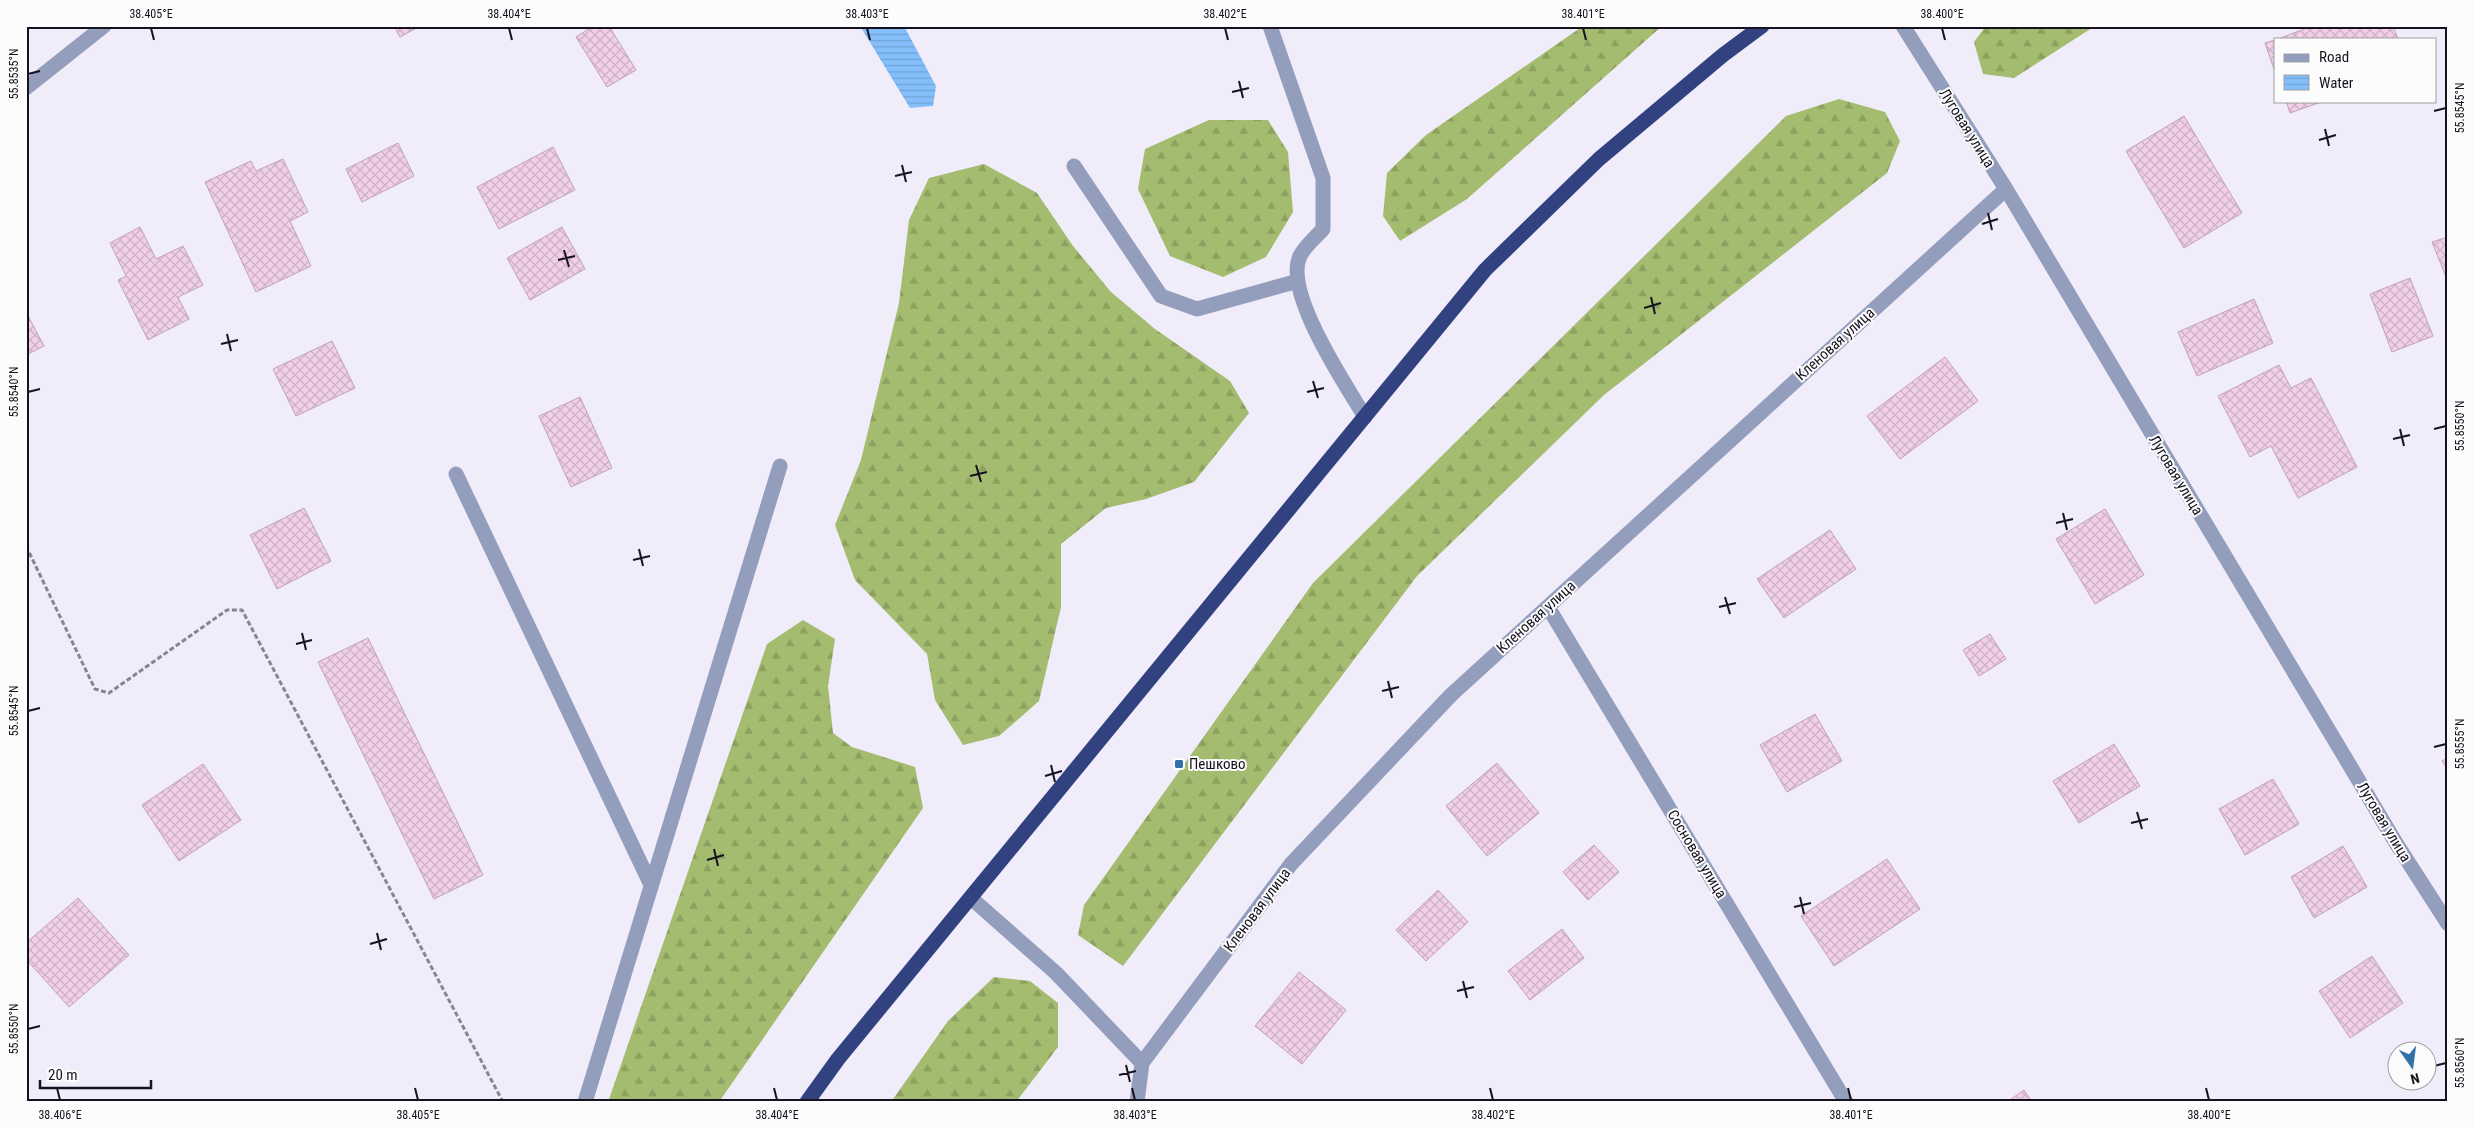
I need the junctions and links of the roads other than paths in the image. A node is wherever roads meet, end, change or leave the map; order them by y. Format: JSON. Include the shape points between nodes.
{"nodes":[{"id":1,"x":104,"y":26,"type":"edge"},
{"id":2,"x":1270,"y":26,"type":"edge"},
{"id":3,"x":1762,"y":26,"type":"edge"},
{"id":4,"x":1903,"y":26,"type":"edge"},
{"id":5,"x":26,"y":88,"type":"edge"},
{"id":6,"x":1074,"y":166,"type":"dead end"},
{"id":7,"x":2006,"y":189,"type":"junction"},
{"id":8,"x":1298,"y":281,"type":"junction"},
{"id":9,"x":1365,"y":417,"type":"junction"},
{"id":10,"x":780,"y":466,"type":"dead end"},
{"id":11,"x":456,"y":474,"type":"dead end"},
{"id":12,"x":1548,"y":607,"type":"junction"},
{"id":13,"x":651,"y":885,"type":"junction"},
{"id":14,"x":971,"y":898,"type":"junction"},
{"id":15,"x":2448,"y":924,"type":"edge"},
{"id":16,"x":1142,"y":1063,"type":"junction"},
{"id":17,"x":584,"y":1102,"type":"edge"},
{"id":18,"x":807,"y":1102,"type":"edge"},
{"id":19,"x":1137,"y":1102,"type":"edge"},
{"id":20,"x":1846,"y":1102,"type":"edge"}],
"edges":[{"from":1,"to":5,"type":"street"},
{"from":2,"to":8,"type":"street","via":[[1323,178],[1323,229],[1300,256]]},
{"from":3,"to":9,"type":"highway","via":[[1599,159],[1485,270]]},
{"from":4,"to":7,"type":"street","name":"Луговая улица"},
{"from":6,"to":8,"type":"street","via":[[1161,296],[1196,308]]},
{"from":7,"to":12,"type":"street","name":"Кленовая улица"},
{"from":7,"to":15,"type":"street","name":"Луговая улица","via":[[2396,843]]},
{"from":8,"to":9,"type":"street","via":[[1321,346]]},
{"from":9,"to":14,"type":"highway"},
{"from":10,"to":13,"type":"street"},
{"from":11,"to":13,"type":"street"},
{"from":12,"to":16,"type":"street","name":"Кленовая улица","via":[[1451,695],[1291,864]]},
{"from":12,"to":20,"type":"street","name":"Сосновая улица"},
{"from":13,"to":17,"type":"street"},
{"from":14,"to":16,"type":"street","via":[[1056,973]]},
{"from":14,"to":18,"type":"highway","via":[[838,1059]]},
{"from":16,"to":19,"type":"street","name":"Кленовая улица"}]}
